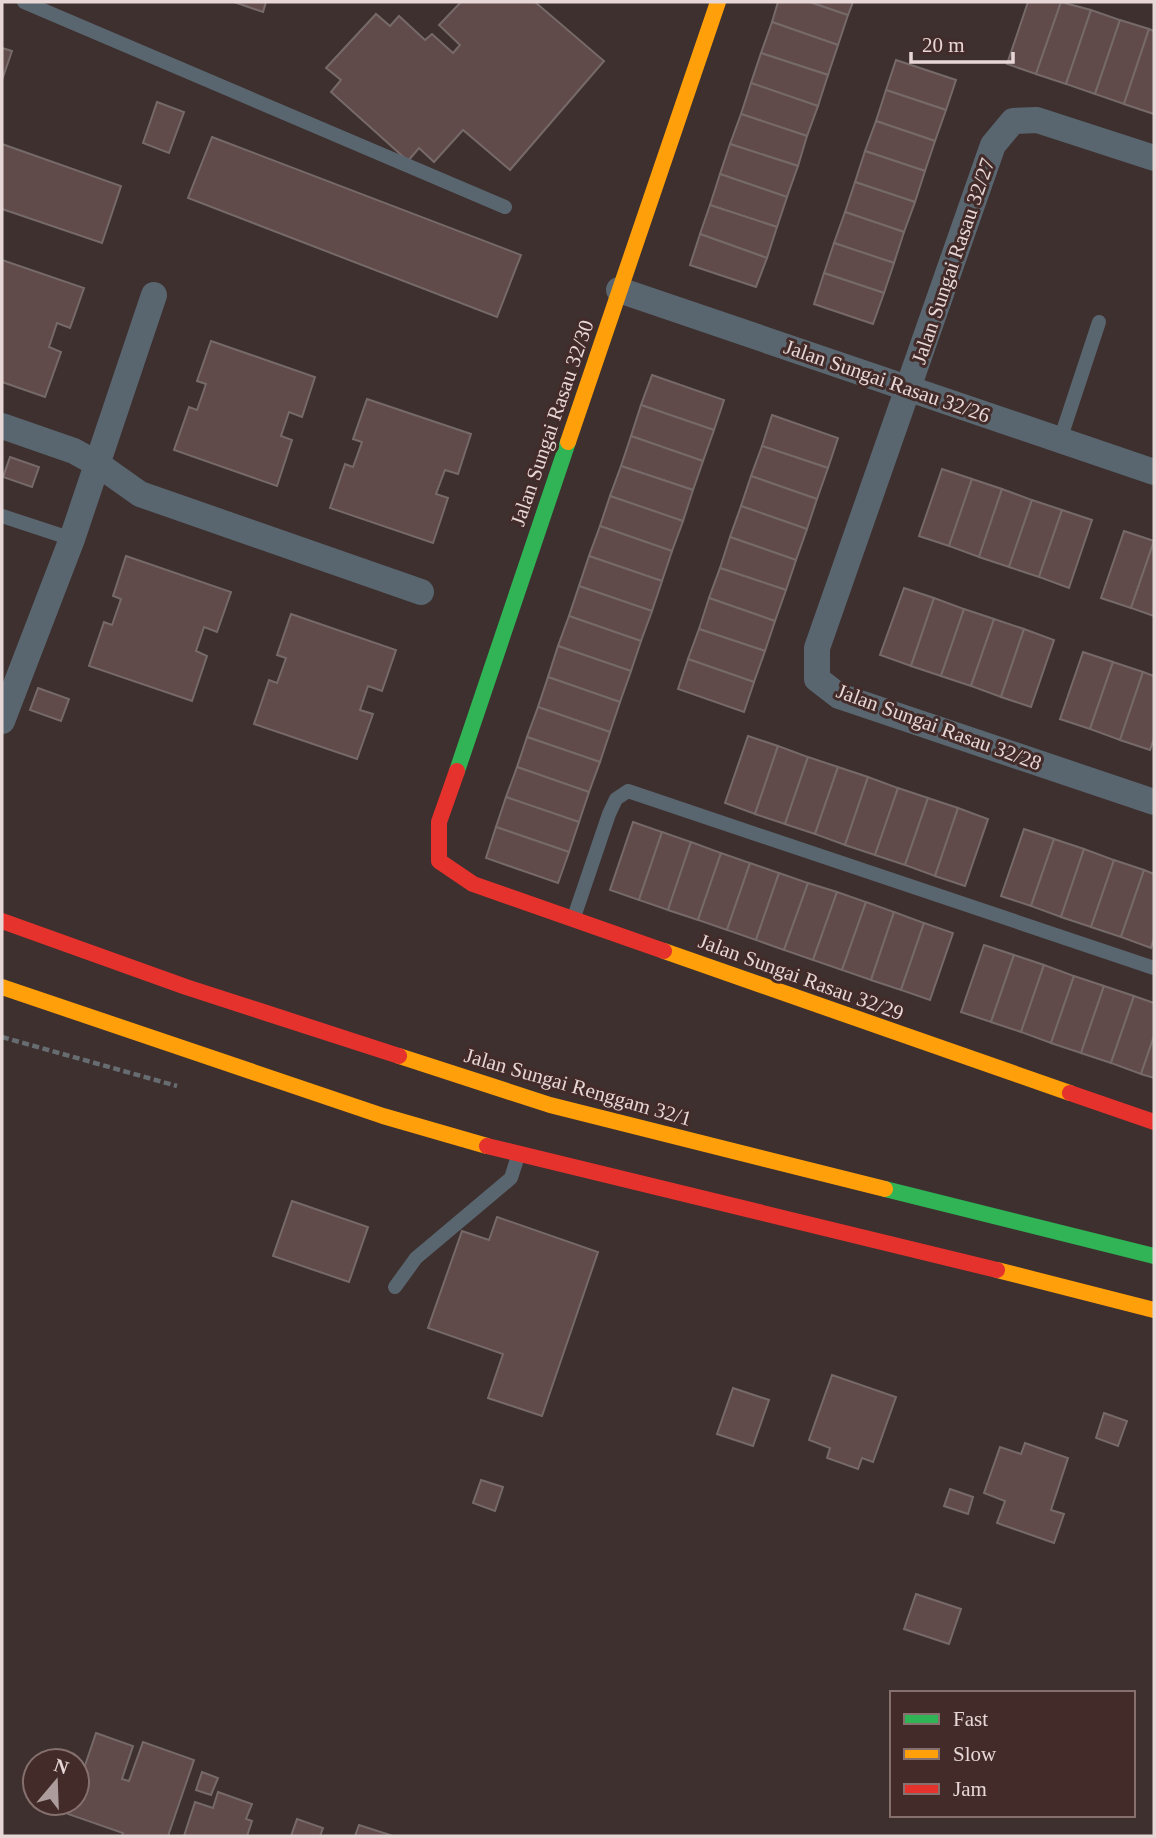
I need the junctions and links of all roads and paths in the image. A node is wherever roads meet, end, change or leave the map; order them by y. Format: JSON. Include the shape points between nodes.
{"nodes":[{"id":1,"x":24,"y":2,"type":"edge"},
{"id":2,"x":718,"y":2,"type":"edge"},
{"id":3,"x":1154,"y":158,"type":"edge"},
{"id":4,"x":505,"y":207,"type":"dead end"},
{"id":5,"x":619,"y":290,"type":"junction"},
{"id":6,"x":154,"y":295,"type":"dead end"},
{"id":7,"x":1099,"y":322,"type":"dead end"},
{"id":8,"x":909,"y":388,"type":"junction"},
{"id":9,"x":2,"y":426,"type":"edge"},
{"id":10,"x":1060,"y":440,"type":"junction"},
{"id":11,"x":99,"y":465,"type":"junction"},
{"id":12,"x":1154,"y":472,"type":"edge"},
{"id":13,"x":2,"y":516,"type":"edge"},
{"id":14,"x":72,"y":539,"type":"junction"},
{"id":15,"x":421,"y":592,"type":"dead end"},
{"id":16,"x":2,"y":721,"type":"edge"},
{"id":17,"x":1154,"y":802,"type":"edge"},
{"id":18,"x":439,"y":861,"type":"joint"},
{"id":19,"x":573,"y":918,"type":"junction"},
{"id":20,"x":2,"y":921,"type":"edge"},
{"id":21,"x":1154,"y":968,"type":"edge"},
{"id":22,"x":2,"y":987,"type":"edge"},
{"id":23,"x":1154,"y":1122,"type":"edge"},
{"id":24,"x":519,"y":1155,"type":"junction"},
{"id":25,"x":1154,"y":1256,"type":"edge"},
{"id":26,"x":395,"y":1287,"type":"dead end"},
{"id":27,"x":1154,"y":1310,"type":"edge"}],
"edges":[{"from":1,"to":4,"type":"lane"},
{"from":2,"to":5,"type":"main road","name":"Jalan Sungai Rasau 32/30"},
{"from":3,"to":8,"type":"street","name":"Jalan Sungai Rasau 32/27","via":[[1037,120],[1013,121],[993,145]]},
{"from":5,"to":8,"type":"street","name":"Jalan Sungai Rasau 32/26"},
{"from":5,"to":18,"type":"main road","name":"Jalan Sungai Rasau 32/30","via":[[439,822]]},
{"from":6,"to":11,"type":"street"},
{"from":7,"to":10,"type":"lane"},
{"from":8,"to":10,"type":"street","name":"Jalan Sungai Rasau 32/26"},
{"from":8,"to":17,"type":"street","name":"Jalan Sungai Rasau 32/28","via":[[817,648],[817,679],[839,696]]},
{"from":9,"to":11,"type":"street"},
{"from":10,"to":12,"type":"street","name":"Jalan Sungai Rasau 32/26"},
{"from":11,"to":14,"type":"street"},
{"from":11,"to":15,"type":"street","via":[[139,494]]},
{"from":13,"to":14,"type":"lane"},
{"from":14,"to":16,"type":"street"},
{"from":18,"to":19,"type":"main road","name":"Jalan Sungai Rasau 32/29","via":[[473,884]]},
{"from":19,"to":21,"type":"lane","via":[[609,814],[616,799],[628,791]]},
{"from":19,"to":23,"type":"main road","name":"Jalan Sungai Rasau 32/29"},
{"from":20,"to":25,"type":"main road","name":"Jalan Sungai Renggam 32/1","via":[[186,987],[537,1101],[750,1161]]},
{"from":22,"to":24,"type":"main road","via":[[383,1116]]},
{"from":24,"to":26,"type":"lane","via":[[511,1178],[416,1258]]},
{"from":24,"to":27,"type":"main road","via":[[738,1200]]}]}
